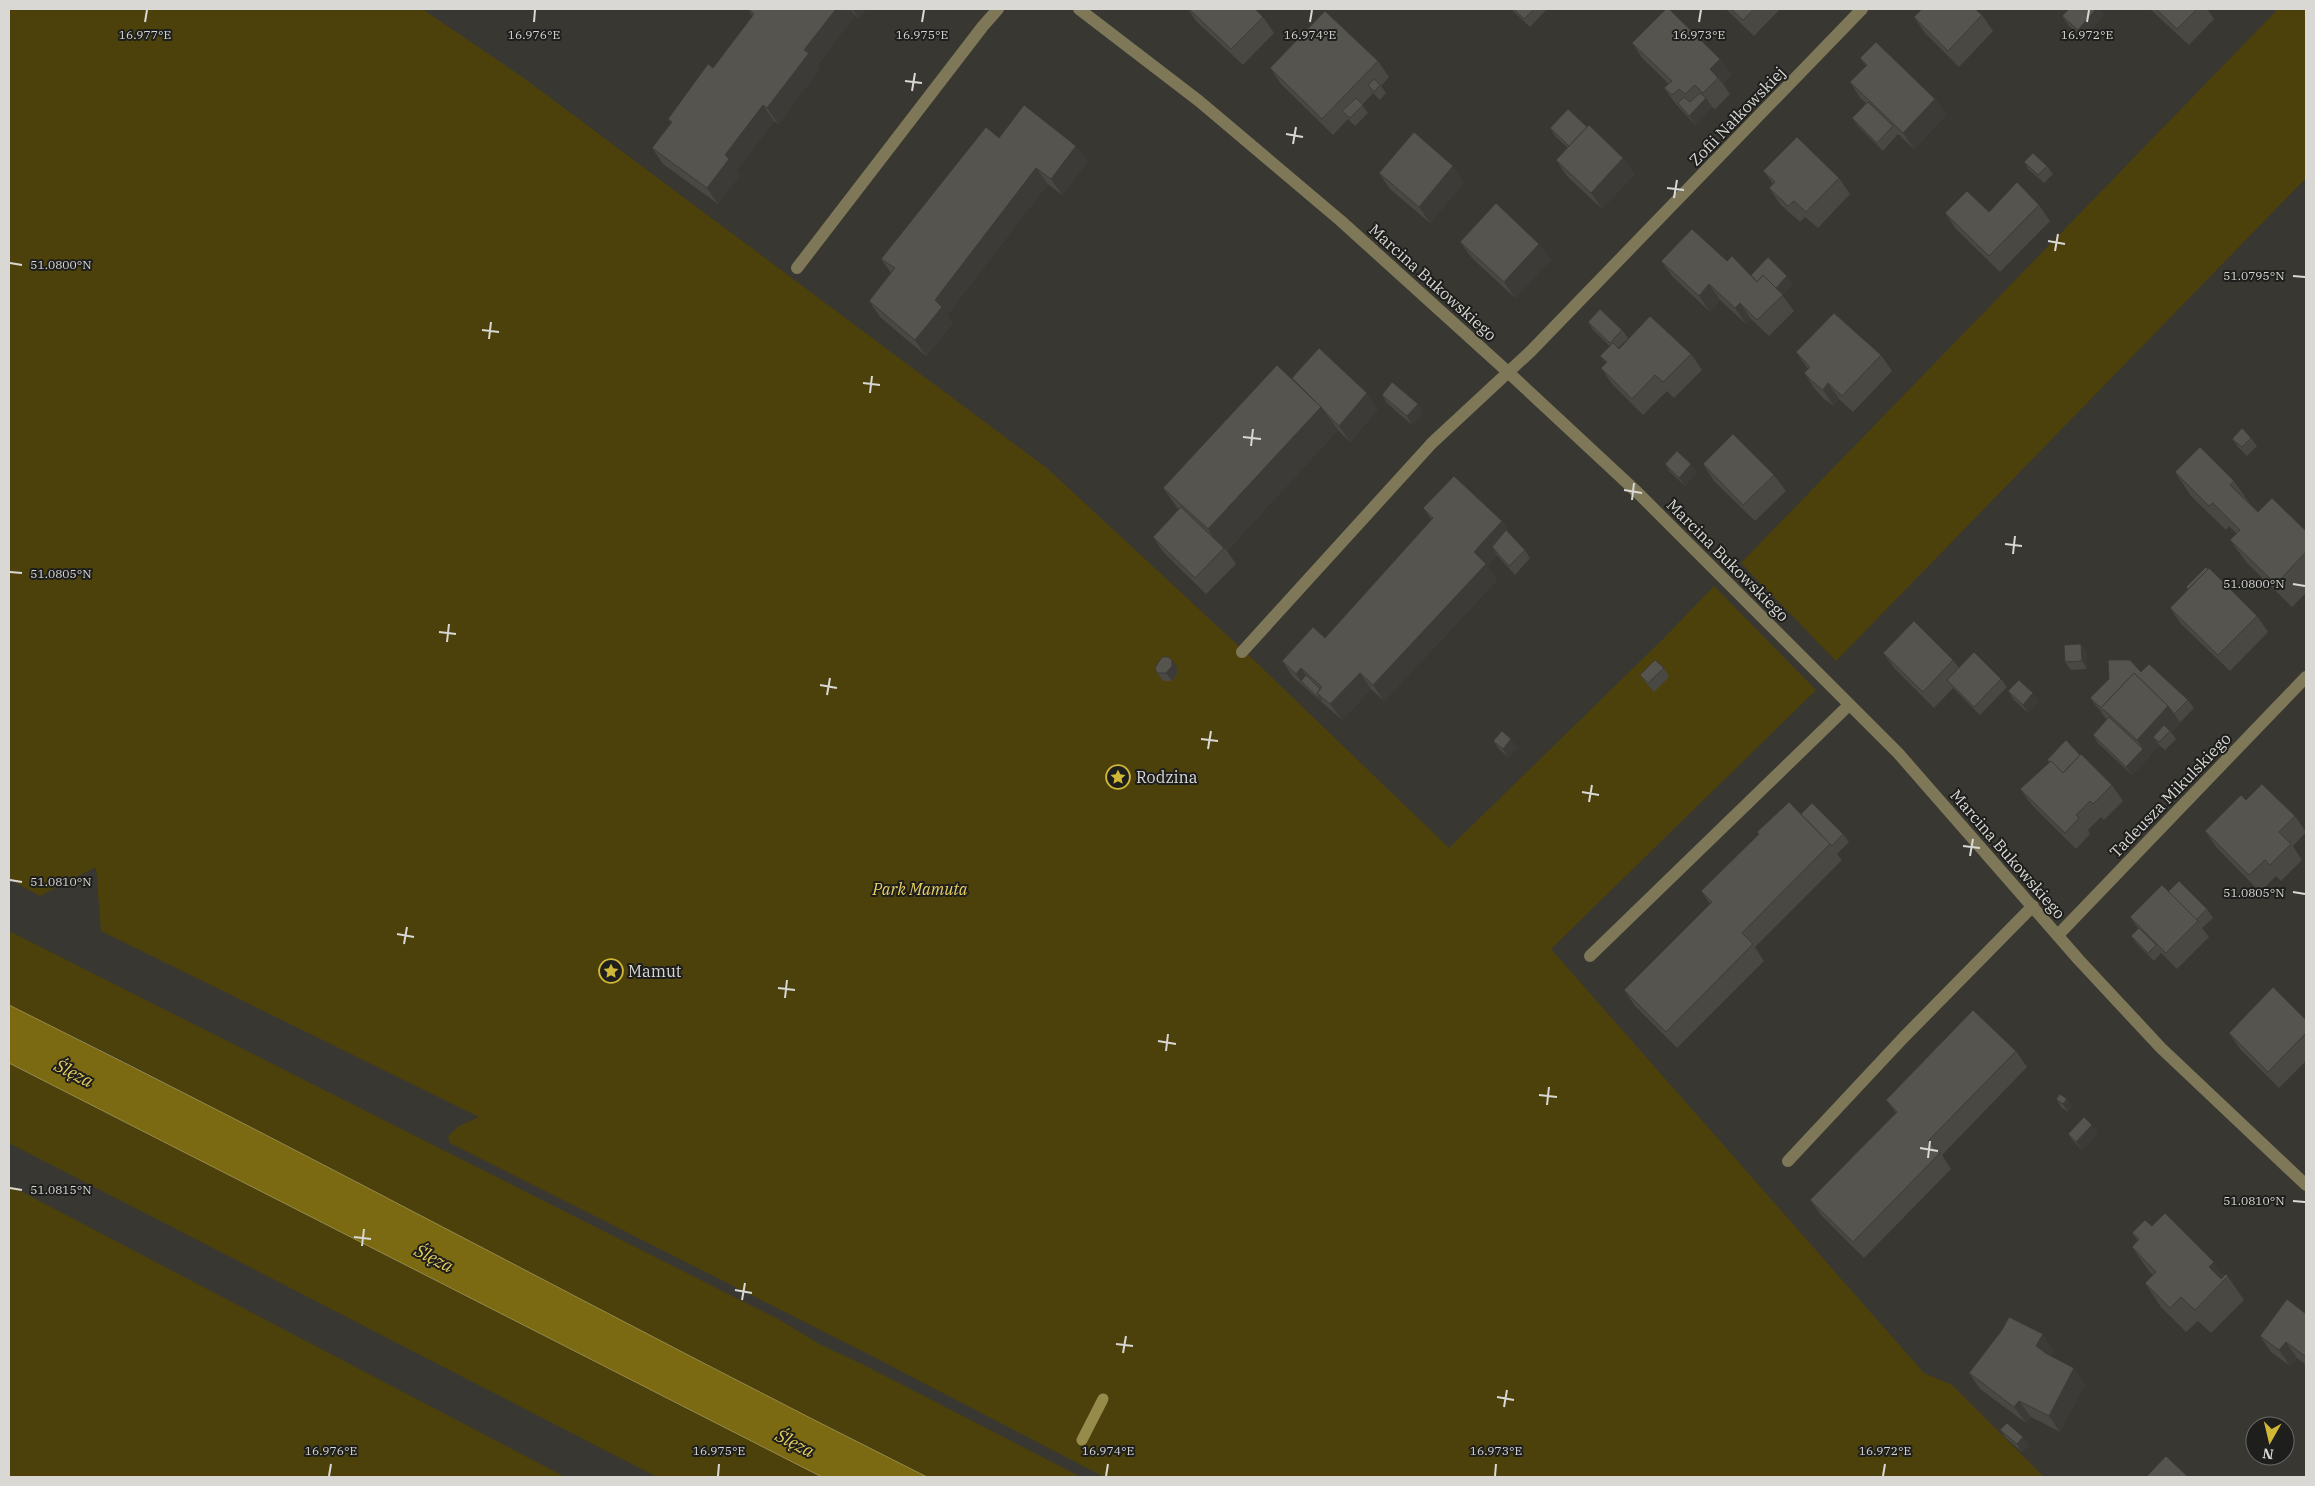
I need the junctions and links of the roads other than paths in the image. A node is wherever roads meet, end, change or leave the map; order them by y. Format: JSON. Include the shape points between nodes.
{"nodes":[{"id":1,"x":982,"y":9,"type":"edge"},
{"id":2,"x":998,"y":9,"type":"edge"},
{"id":3,"x":1079,"y":9,"type":"edge"},
{"id":4,"x":1862,"y":9,"type":"edge"},
{"id":5,"x":983,"y":26,"type":"junction"},
{"id":6,"x":797,"y":268,"type":"dead end"},
{"id":7,"x":1509,"y":373,"type":"junction"},
{"id":8,"x":1242,"y":652,"type":"dead end"},
{"id":9,"x":2306,"y":678,"type":"edge"},
{"id":10,"x":1849,"y":705,"type":"junction"},
{"id":11,"x":2033,"y":906,"type":"junction"},
{"id":12,"x":2058,"y":935,"type":"junction"},
{"id":13,"x":1590,"y":956,"type":"dead end"},
{"id":14,"x":1788,"y":1160,"type":"dead end"},
{"id":15,"x":2306,"y":1185,"type":"edge"}],
"edges":[{"from":1,"to":5,"type":"street"},
{"from":2,"to":5,"type":"street"},
{"from":3,"to":7,"type":"street","name":"Marcina Bukowskiego","via":[[1199,101],[1264,156]]},
{"from":4,"to":7,"type":"street","name":"Zofii Nałkowskiej"},
{"from":5,"to":6,"type":"street"},
{"from":7,"to":8,"type":"street","name":"Zofii Nałkowskiej","via":[[1432,443]]},
{"from":7,"to":10,"type":"street","name":"Marcina Bukowskiego","via":[[1638,493]]},
{"from":9,"to":12,"type":"street","name":"Tadeusza Mikulskiego"},
{"from":10,"to":11,"type":"street","name":"Marcina Bukowskiego","via":[[1898,753]]},
{"from":10,"to":13,"type":"street"},
{"from":11,"to":12,"type":"street","name":"Marcina Bukowskiego"},
{"from":11,"to":14,"type":"street"},
{"from":12,"to":15,"type":"street","name":"Marcina Bukowskiego","via":[[2161,1048]]}]}
